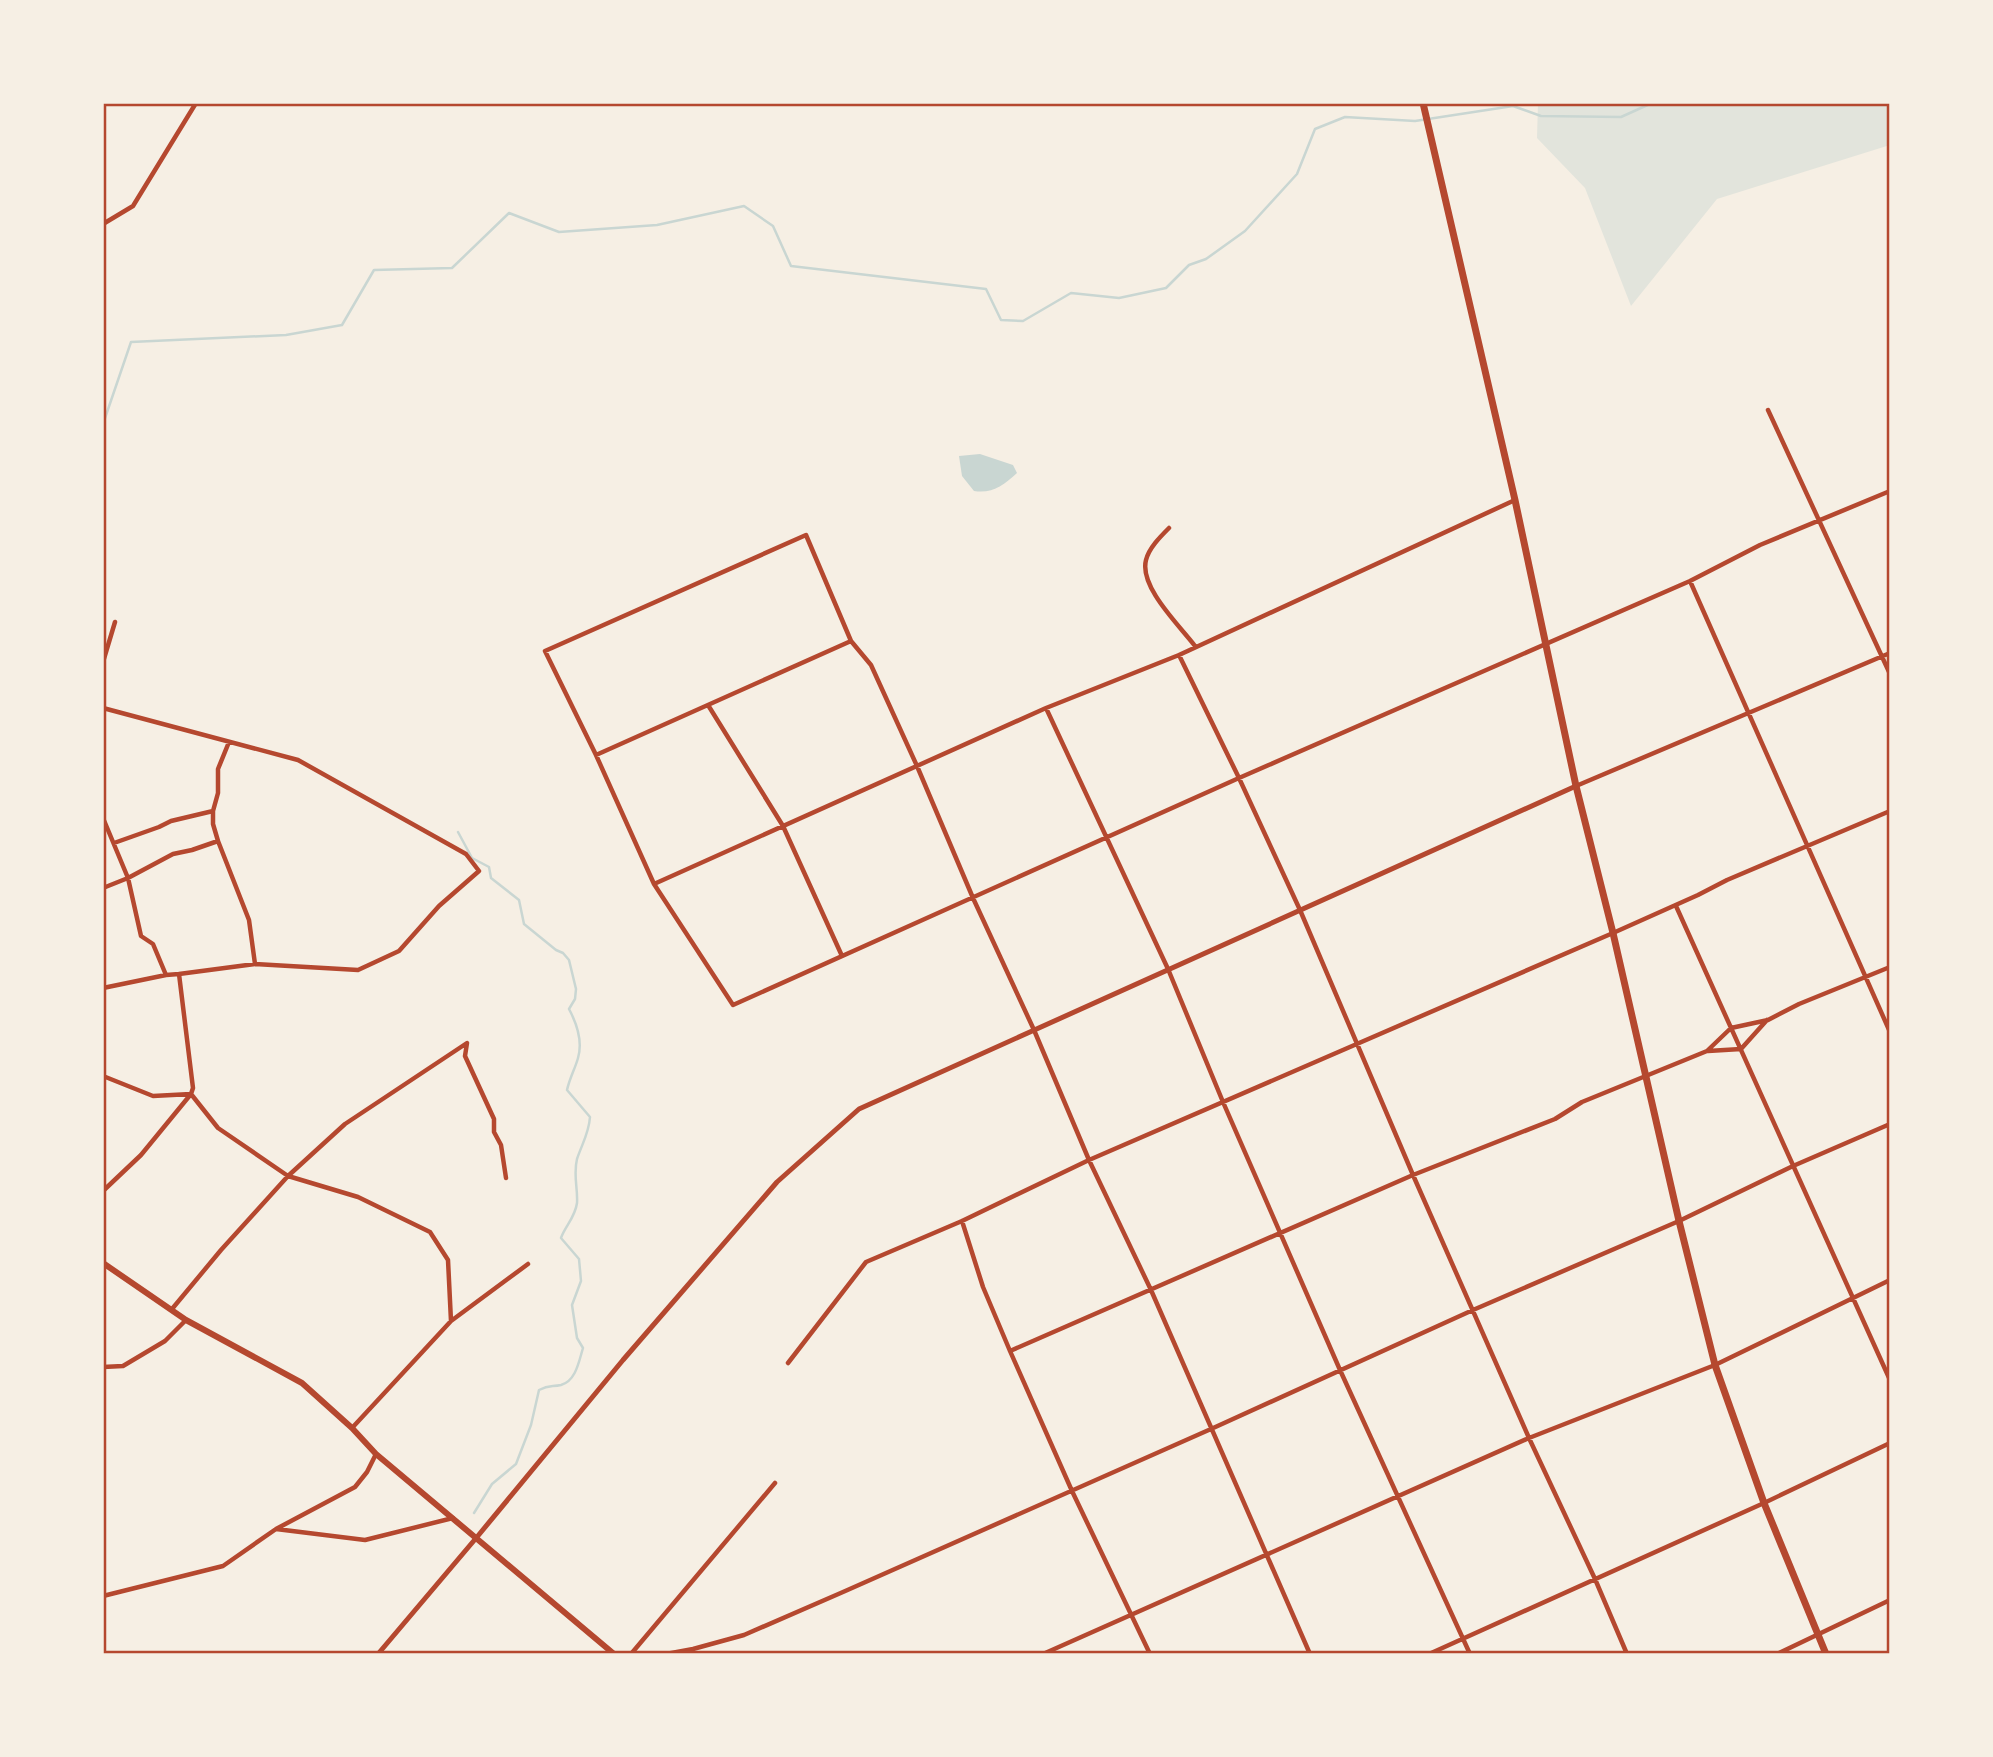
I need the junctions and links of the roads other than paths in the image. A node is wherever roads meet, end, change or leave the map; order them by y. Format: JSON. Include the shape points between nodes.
{"nodes":[{"id":1,"x":197,"y":103,"type":"edge"},
{"id":2,"x":1424,"y":106,"type":"edge"},
{"id":3,"x":103,"y":224,"type":"edge"},
{"id":4,"x":1768,"y":410,"type":"dead end"},
{"id":5,"x":1890,"y":491,"type":"edge"},
{"id":6,"x":1515,"y":500,"type":"junction"},
{"id":7,"x":1819,"y":522,"type":"junction"},
{"id":8,"x":1169,"y":528,"type":"dead end"},
{"id":9,"x":1689,"y":581,"type":"junction"},
{"id":10,"x":115,"y":622,"type":"dead end"},
{"id":11,"x":851,"y":641,"type":"junction"},
{"id":12,"x":1544,"y":643,"type":"junction"},
{"id":13,"x":1195,"y":646,"type":"junction"},
{"id":14,"x":1890,"y":653,"type":"edge"},
{"id":15,"x":1179,"y":655,"type":"junction"},
{"id":16,"x":1882,"y":657,"type":"junction"},
{"id":17,"x":103,"y":662,"type":"edge"},
{"id":18,"x":1890,"y":674,"type":"edge"},
{"id":19,"x":708,"y":705,"type":"junction"},
{"id":20,"x":103,"y":708,"type":"edge"},
{"id":21,"x":1046,"y":708,"type":"junction"},
{"id":22,"x":1748,"y":712,"type":"junction"},
{"id":23,"x":229,"y":741,"type":"junction"},
{"id":24,"x":596,"y":755,"type":"junction"},
{"id":25,"x":917,"y":766,"type":"junction"},
{"id":26,"x":1239,"y":778,"type":"junction"},
{"id":27,"x":1576,"y":786,"type":"junction"},
{"id":28,"x":213,"y":811,"type":"junction"},
{"id":29,"x":1890,"y":811,"type":"edge"},
{"id":30,"x":103,"y":818,"type":"edge"},
{"id":31,"x":783,"y":826,"type":"junction"},
{"id":32,"x":1107,"y":837,"type":"junction"},
{"id":33,"x":218,"y":841,"type":"junction"},
{"id":34,"x":114,"y":844,"type":"junction"},
{"id":35,"x":1807,"y":846,"type":"junction"},
{"id":36,"x":128,"y":878,"type":"junction"},
{"id":37,"x":654,"y":884,"type":"junction"},
{"id":38,"x":103,"y":888,"type":"edge"},
{"id":39,"x":973,"y":898,"type":"junction"},
{"id":40,"x":1676,"y":905,"type":"junction"},
{"id":41,"x":1300,"y":910,"type":"junction"},
{"id":42,"x":1614,"y":933,"type":"junction"},
{"id":43,"x":842,"y":956,"type":"junction"},
{"id":44,"x":255,"y":964,"type":"junction"},
{"id":45,"x":1890,"y":967,"type":"edge"},
{"id":46,"x":1168,"y":970,"type":"junction"},
{"id":47,"x":179,"y":974,"type":"junction"},
{"id":48,"x":166,"y":975,"type":"junction"},
{"id":49,"x":1865,"y":977,"type":"junction"},
{"id":50,"x":103,"y":988,"type":"edge"},
{"id":51,"x":1768,"y":1020,"type":"junction"},
{"id":52,"x":1731,"y":1028,"type":"junction"},
{"id":53,"x":1034,"y":1030,"type":"junction"},
{"id":54,"x":1890,"y":1032,"type":"edge"},
{"id":55,"x":1356,"y":1044,"type":"junction"},
{"id":56,"x":1741,"y":1049,"type":"junction"},
{"id":57,"x":1707,"y":1051,"type":"junction"},
{"id":58,"x":103,"y":1076,"type":"edge"},
{"id":59,"x":1646,"y":1077,"type":"junction"},
{"id":60,"x":191,"y":1094,"type":"junction"},
{"id":61,"x":1223,"y":1102,"type":"junction"},
{"id":62,"x":1890,"y":1124,"type":"edge"},
{"id":63,"x":1089,"y":1160,"type":"junction"},
{"id":64,"x":1793,"y":1166,"type":"junction"},
{"id":65,"x":1413,"y":1175,"type":"junction"},
{"id":66,"x":288,"y":1176,"type":"junction"},
{"id":67,"x":506,"y":1178,"type":"dead end"},
{"id":68,"x":103,"y":1191,"type":"edge"},
{"id":69,"x":962,"y":1221,"type":"junction"},
{"id":70,"x":1679,"y":1221,"type":"junction"},
{"id":71,"x":1280,"y":1233,"type":"junction"},
{"id":72,"x":103,"y":1263,"type":"edge"},
{"id":73,"x":528,"y":1264,"type":"dead end"},
{"id":74,"x":1890,"y":1280,"type":"edge"},
{"id":75,"x":1151,"y":1290,"type":"junction"},
{"id":76,"x":1853,"y":1297,"type":"junction"},
{"id":77,"x":172,"y":1309,"type":"junction"},
{"id":78,"x":1473,"y":1310,"type":"junction"},
{"id":79,"x":186,"y":1320,"type":"junction"},
{"id":80,"x":452,"y":1321,"type":"junction"},
{"id":81,"x":1010,"y":1352,"type":"junction"},
{"id":82,"x":788,"y":1363,"type":"dead end"},
{"id":83,"x":1715,"y":1365,"type":"junction"},
{"id":84,"x":103,"y":1367,"type":"edge"},
{"id":85,"x":1340,"y":1370,"type":"junction"},
{"id":86,"x":1890,"y":1380,"type":"edge"},
{"id":87,"x":352,"y":1428,"type":"junction"},
{"id":88,"x":1211,"y":1429,"type":"junction"},
{"id":89,"x":1529,"y":1438,"type":"junction"},
{"id":90,"x":1890,"y":1443,"type":"edge"},
{"id":91,"x":376,"y":1454,"type":"junction"},
{"id":92,"x":775,"y":1483,"type":"dead end"},
{"id":93,"x":1072,"y":1491,"type":"junction"},
{"id":94,"x":1397,"y":1497,"type":"junction"},
{"id":95,"x":1764,"y":1503,"type":"junction"},
{"id":96,"x":454,"y":1518,"type":"junction"},
{"id":97,"x":276,"y":1529,"type":"junction"},
{"id":98,"x":477,"y":1538,"type":"junction"},
{"id":99,"x":1267,"y":1553,"type":"junction"},
{"id":100,"x":1595,"y":1579,"type":"junction"},
{"id":101,"x":103,"y":1596,"type":"edge"},
{"id":102,"x":1890,"y":1600,"type":"edge"},
{"id":103,"x":1132,"y":1616,"type":"junction"},
{"id":104,"x":1818,"y":1635,"type":"junction"},
{"id":105,"x":1463,"y":1638,"type":"junction"},
{"id":106,"x":632,"y":1653,"type":"edge"},
{"id":107,"x":378,"y":1654,"type":"edge"},
{"id":108,"x":614,"y":1654,"type":"edge"},
{"id":109,"x":642,"y":1654,"type":"edge"},
{"id":110,"x":666,"y":1654,"type":"edge"},
{"id":111,"x":1043,"y":1654,"type":"edge"},
{"id":112,"x":1150,"y":1654,"type":"edge"},
{"id":113,"x":1310,"y":1654,"type":"edge"},
{"id":114,"x":1429,"y":1654,"type":"edge"},
{"id":115,"x":1470,"y":1654,"type":"edge"},
{"id":116,"x":1627,"y":1654,"type":"edge"},
{"id":117,"x":1777,"y":1654,"type":"edge"},
{"id":118,"x":1826,"y":1654,"type":"edge"}],
"edges":[{"from":1,"to":3,"type":"street","via":[[133,206]]},
{"from":2,"to":6,"type":"highway"},
{"from":4,"to":7,"type":"street"},
{"from":5,"to":7,"type":"street"},
{"from":6,"to":12,"type":"highway"},
{"from":6,"to":13,"type":"street"},
{"from":7,"to":9,"type":"street"},
{"from":7,"to":16,"type":"street"},
{"from":8,"to":13,"type":"street","via":[[1146,559],[1146,575],[1154,594]]},
{"from":9,"to":12,"type":"street"},
{"from":9,"to":22,"type":"street"},
{"from":10,"to":17,"type":"street"},
{"from":11,"to":19,"type":"street"},
{"from":11,"to":24,"type":"street","via":[[806,534],[545,651]]},
{"from":11,"to":25,"type":"street","via":[[871,665]]},
{"from":12,"to":26,"type":"street"},
{"from":12,"to":27,"type":"highway"},
{"from":13,"to":15,"type":"street"},
{"from":14,"to":16,"type":"street"},
{"from":15,"to":21,"type":"street"},
{"from":15,"to":26,"type":"street"},
{"from":16,"to":18,"type":"street"},
{"from":16,"to":22,"type":"street"},
{"from":19,"to":24,"type":"street"},
{"from":19,"to":31,"type":"street"},
{"from":20,"to":23,"type":"street"},
{"from":21,"to":25,"type":"street"},
{"from":21,"to":32,"type":"street"},
{"from":22,"to":27,"type":"street"},
{"from":22,"to":35,"type":"street"},
{"from":23,"to":28,"type":"street","via":[[218,769]]},
{"from":23,"to":44,"type":"street","via":[[298,760],[466,855],[480,871],[439,906],[399,951],[358,970]]},
{"from":24,"to":37,"type":"street"},
{"from":25,"to":31,"type":"street"},
{"from":25,"to":39,"type":"street"},
{"from":26,"to":32,"type":"street"},
{"from":26,"to":41,"type":"street"},
{"from":27,"to":41,"type":"street"},
{"from":27,"to":42,"type":"highway"},
{"from":28,"to":33,"type":"street"},
{"from":28,"to":34,"type":"street","via":[[171,821]]},
{"from":29,"to":35,"type":"street"},
{"from":30,"to":34,"type":"street"},
{"from":31,"to":37,"type":"street"},
{"from":31,"to":43,"type":"street"},
{"from":32,"to":39,"type":"street"},
{"from":32,"to":46,"type":"street"},
{"from":33,"to":36,"type":"street","via":[[173,853]]},
{"from":33,"to":44,"type":"street","via":[[249,920]]},
{"from":34,"to":36,"type":"street"},
{"from":35,"to":40,"type":"street"},
{"from":35,"to":49,"type":"street"},
{"from":36,"to":38,"type":"street"},
{"from":36,"to":48,"type":"street","via":[[141,936],[153,944]]},
{"from":37,"to":43,"type":"street","via":[[733,1005]]},
{"from":39,"to":43,"type":"street"},
{"from":39,"to":53,"type":"street"},
{"from":40,"to":42,"type":"street"},
{"from":40,"to":52,"type":"street"},
{"from":41,"to":46,"type":"street"},
{"from":41,"to":55,"type":"street"},
{"from":42,"to":55,"type":"street"},
{"from":42,"to":59,"type":"highway"},
{"from":44,"to":47,"type":"street"},
{"from":45,"to":49,"type":"street"},
{"from":46,"to":53,"type":"street"},
{"from":46,"to":61,"type":"street"},
{"from":47,"to":48,"type":"street"},
{"from":47,"to":60,"type":"street"},
{"from":48,"to":50,"type":"street"},
{"from":49,"to":51,"type":"street"},
{"from":49,"to":54,"type":"street"},
{"from":51,"to":52,"type":"street"},
{"from":51,"to":56,"type":"street"},
{"from":52,"to":56,"type":"street"},
{"from":52,"to":57,"type":"street"},
{"from":53,"to":63,"type":"street"},
{"from":53,"to":98,"type":"street","via":[[859,1109],[776,1182]]},
{"from":55,"to":61,"type":"street"},
{"from":55,"to":65,"type":"street"},
{"from":56,"to":57,"type":"street"},
{"from":56,"to":64,"type":"street"},
{"from":57,"to":59,"type":"street"},
{"from":58,"to":60,"type":"street","via":[[153,1096]]},
{"from":59,"to":65,"type":"street"},
{"from":59,"to":70,"type":"highway"},
{"from":60,"to":66,"type":"street","via":[[218,1128]]},
{"from":60,"to":68,"type":"street","via":[[141,1155]]},
{"from":61,"to":63,"type":"street"},
{"from":61,"to":71,"type":"street"},
{"from":62,"to":64,"type":"street"},
{"from":63,"to":69,"type":"street"},
{"from":63,"to":75,"type":"street"},
{"from":64,"to":70,"type":"street"},
{"from":64,"to":76,"type":"street"},
{"from":65,"to":71,"type":"street"},
{"from":65,"to":78,"type":"street"},
{"from":66,"to":67,"type":"street","via":[[345,1124],[467,1043],[465,1056],[494,1119]]},
{"from":66,"to":77,"type":"street"},
{"from":66,"to":80,"type":"street","via":[[358,1197],[430,1232],[448,1260]]},
{"from":69,"to":81,"type":"street"},
{"from":69,"to":82,"type":"street","via":[[866,1262]]},
{"from":70,"to":78,"type":"street"},
{"from":70,"to":83,"type":"highway"},
{"from":71,"to":75,"type":"street"},
{"from":71,"to":85,"type":"street"},
{"from":72,"to":77,"type":"main road"},
{"from":73,"to":80,"type":"street"},
{"from":74,"to":76,"type":"street"},
{"from":75,"to":81,"type":"street"},
{"from":75,"to":88,"type":"street"},
{"from":76,"to":83,"type":"street"},
{"from":76,"to":86,"type":"street"},
{"from":77,"to":79,"type":"main road"},
{"from":78,"to":85,"type":"street"},
{"from":78,"to":89,"type":"street"},
{"from":79,"to":84,"type":"street","via":[[165,1341],[123,1366]]},
{"from":79,"to":87,"type":"main road","via":[[302,1383]]},
{"from":80,"to":87,"type":"street"},
{"from":81,"to":93,"type":"street"},
{"from":83,"to":89,"type":"street"},
{"from":83,"to":95,"type":"highway"},
{"from":85,"to":88,"type":"street"},
{"from":85,"to":94,"type":"street"},
{"from":87,"to":91,"type":"main road"},
{"from":88,"to":93,"type":"street"},
{"from":88,"to":99,"type":"street"},
{"from":89,"to":94,"type":"street"},
{"from":89,"to":100,"type":"street"},
{"from":90,"to":95,"type":"street"},
{"from":91,"to":96,"type":"main road"},
{"from":91,"to":97,"type":"street","via":[[355,1487]]},
{"from":92,"to":106,"type":"street"},
{"from":93,"to":103,"type":"street"},
{"from":93,"to":110,"type":"street","via":[[744,1634]]},
{"from":94,"to":99,"type":"street"},
{"from":94,"to":105,"type":"street"},
{"from":95,"to":100,"type":"street"},
{"from":95,"to":104,"type":"highway"},
{"from":96,"to":97,"type":"street","via":[[365,1540]]},
{"from":96,"to":98,"type":"main road"},
{"from":97,"to":101,"type":"street","via":[[223,1566]]},
{"from":98,"to":107,"type":"street"},
{"from":98,"to":108,"type":"main road"},
{"from":99,"to":103,"type":"street"},
{"from":99,"to":113,"type":"street"},
{"from":100,"to":105,"type":"street"},
{"from":100,"to":116,"type":"street"},
{"from":102,"to":104,"type":"street"},
{"from":103,"to":111,"type":"street"},
{"from":103,"to":112,"type":"street"},
{"from":104,"to":117,"type":"street"},
{"from":104,"to":118,"type":"highway"},
{"from":105,"to":114,"type":"street"},
{"from":105,"to":115,"type":"street"},
{"from":106,"to":109,"type":"street"}]}
